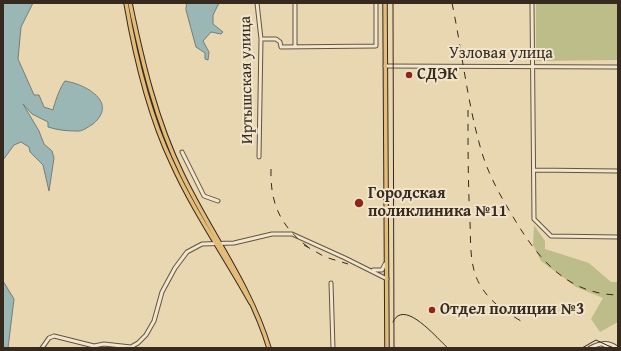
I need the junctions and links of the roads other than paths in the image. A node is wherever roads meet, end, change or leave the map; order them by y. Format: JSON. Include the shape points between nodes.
{"nodes":[{"id":1,"x":126,"y":3,"type":"edge"},
{"id":2,"x":130,"y":3,"type":"edge"},
{"id":3,"x":257,"y":3,"type":"edge"},
{"id":4,"x":295,"y":3,"type":"edge"},
{"id":5,"x":376,"y":3,"type":"edge"},
{"id":6,"x":385,"y":3,"type":"edge"},
{"id":7,"x":532,"y":3,"type":"edge"},
{"id":8,"x":261,"y":40,"type":"junction"},
{"id":9,"x":295,"y":46,"type":"junction"},
{"id":10,"x":385,"y":66,"type":"junction"},
{"id":11,"x":533,"y":66,"type":"junction"},
{"id":12,"x":618,"y":67,"type":"edge"},
{"id":13,"x":182,"y":152,"type":"dead end"},
{"id":14,"x":259,"y":157,"type":"dead end"},
{"id":15,"x":534,"y":170,"type":"junction"},
{"id":16,"x":618,"y":171,"type":"edge"},
{"id":17,"x":218,"y":201,"type":"dead end"},
{"id":18,"x":618,"y":237,"type":"edge"},
{"id":19,"x":218,"y":243,"type":"junction"},
{"id":20,"x":388,"y":257,"type":"junction"},
{"id":21,"x":371,"y":270,"type":"junction"},
{"id":22,"x":388,"y":279,"type":"junction"},
{"id":23,"x":331,"y":283,"type":"dead end"},
{"id":24,"x":598,"y":344,"type":"junction"},
{"id":25,"x":42,"y":348,"type":"edge"},
{"id":26,"x":269,"y":348,"type":"edge"},
{"id":27,"x":333,"y":348,"type":"edge"},
{"id":28,"x":387,"y":348,"type":"edge"},
{"id":29,"x":590,"y":348,"type":"edge"},
{"id":30,"x":610,"y":348,"type":"edge"},
{"id":31,"x":617,"y":348,"type":"edge"}],
"edges":[{"from":1,"to":19,"type":"main road","via":[[148,95],[162,140],[183,186]]},
{"from":2,"to":19,"type":"main road","via":[[156,109],[166,138],[181,174]]},
{"from":3,"to":8,"type":"street","name":"Иртышская улица"},
{"from":4,"to":9,"type":"street"},
{"from":5,"to":9,"type":"street","via":[[376,46]]},
{"from":6,"to":10,"type":"main road"},
{"from":7,"to":11,"type":"street"},
{"from":8,"to":9,"type":"street","via":[[276,39],[281,46]]},
{"from":8,"to":14,"type":"street","name":"Иртышская улица"},
{"from":10,"to":11,"type":"street","name":"Узловая улица"},
{"from":10,"to":20,"type":"main road"},
{"from":11,"to":12,"type":"street","name":"Узловая улица"},
{"from":11,"to":15,"type":"street"},
{"from":13,"to":17,"type":"street","via":[[204,196]]},
{"from":15,"to":16,"type":"street"},
{"from":15,"to":18,"type":"street","via":[[534,219],[551,236]]},
{"from":19,"to":21,"type":"street","via":[[234,243],[285,233],[298,236]]},
{"from":19,"to":25,"type":"street","via":[[202,244],[187,252],[174,268],[162,292],[154,321],[138,343],[131,347],[104,344],[94,346],[54,336],[49,338]]},
{"from":19,"to":26,"type":"main road","via":[[256,311]]},
{"from":20,"to":21,"type":"street","via":[[383,270]]},
{"from":20,"to":22,"type":"main road"},
{"from":21,"to":22,"type":"street"},
{"from":22,"to":28,"type":"main road"},
{"from":23,"to":27,"type":"street"},
{"from":24,"to":29,"type":"street"},
{"from":24,"to":30,"type":"street"},
{"from":24,"to":31,"type":"street","via":[[612,344]]}]}
